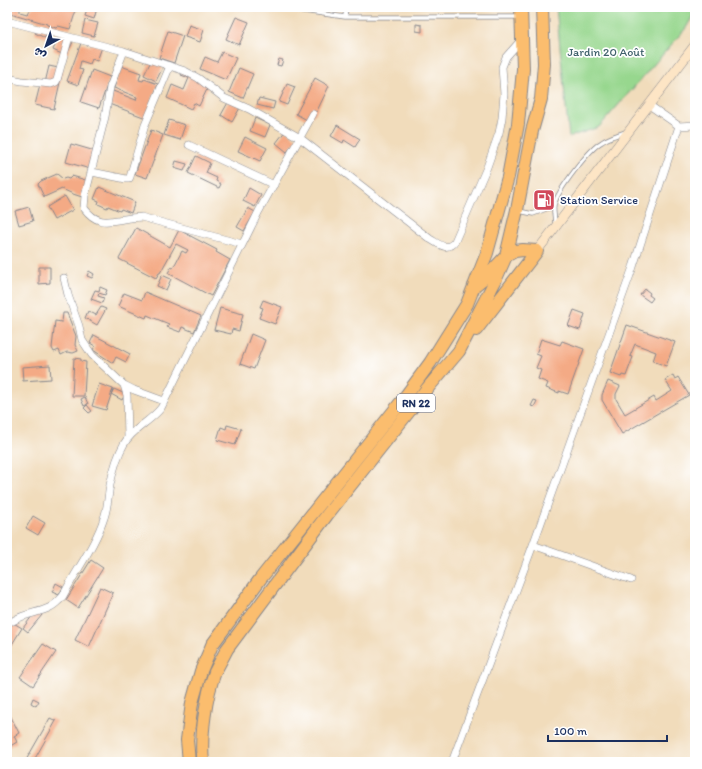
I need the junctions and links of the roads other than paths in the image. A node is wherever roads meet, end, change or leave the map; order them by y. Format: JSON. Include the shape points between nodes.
{"nodes":[{"id":1,"x":275,"y":7,"type":"edge"},
{"id":2,"x":346,"y":7,"type":"edge"},
{"id":3,"x":542,"y":7,"type":"edge"},
{"id":4,"x":296,"y":9,"type":"edge"},
{"id":5,"x":521,"y":12,"type":"edge"},
{"id":6,"x":345,"y":17,"type":"junction"},
{"id":7,"x":7,"y":21,"type":"edge"},
{"id":8,"x":70,"y":37,"type":"junction"},
{"id":9,"x":522,"y":39,"type":"junction"},
{"id":10,"x":695,"y":45,"type":"edge"},
{"id":11,"x":124,"y":51,"type":"junction"},
{"id":12,"x":170,"y":66,"type":"junction"},
{"id":13,"x":7,"y":78,"type":"edge"},
{"id":14,"x":649,"y":105,"type":"junction"},
{"id":15,"x":313,"y":114,"type":"dead end"},
{"id":16,"x":695,"y":125,"type":"edge"},
{"id":17,"x":679,"y":126,"type":"junction"},
{"id":18,"x":630,"y":130,"type":"junction"},
{"id":19,"x":300,"y":138,"type":"junction"},
{"id":20,"x":190,"y":146,"type":"dead end"},
{"id":21,"x":92,"y":172,"type":"junction"},
{"id":22,"x":274,"y":185,"type":"junction"},
{"id":23,"x":554,"y":206,"type":"junction"},
{"id":24,"x":517,"y":210,"type":"junction"},
{"id":25,"x":556,"y":228,"type":"junction"},
{"id":26,"x":242,"y":244,"type":"junction"},
{"id":27,"x":537,"y":251,"type":"junction"},
{"id":28,"x":506,"y":256,"type":"junction"},
{"id":29,"x":64,"y":278,"type":"dead end"},
{"id":30,"x":474,"y":286,"type":"junction"},
{"id":31,"x":460,"y":351,"type":"junction"},
{"id":32,"x":124,"y":385,"type":"junction"},
{"id":33,"x":164,"y":402,"type":"junction"},
{"id":34,"x":128,"y":438,"type":"junction"},
{"id":35,"x":533,"y":545,"type":"junction"},
{"id":36,"x":631,"y":580,"type":"dead end"},
{"id":37,"x":13,"y":621,"type":"dead end"},
{"id":38,"x":189,"y":762,"type":"edge"},
{"id":39,"x":203,"y":762,"type":"edge"},
{"id":40,"x":452,"y":762,"type":"edge"}],
"edges":[{"from":1,"to":4,"type":"lane"},
{"from":2,"to":6,"type":"lane"},
{"from":3,"to":24,"type":"highway","number":"RN 22","via":[[544,64],[541,99],[532,131]]},
{"from":4,"to":6,"type":"lane"},
{"from":5,"to":6,"type":"lane"},
{"from":5,"to":9,"type":"highway","number":"RN 22"},
{"from":7,"to":8,"type":"street"},
{"from":8,"to":11,"type":"street"},
{"from":8,"to":13,"type":"street","via":[[54,83]]},
{"from":9,"to":19,"type":"street","via":[[506,57],[502,67],[504,94],[499,133],[452,246],[445,247],[430,239]]},
{"from":9,"to":30,"type":"highway","number":"RN 22","via":[[518,124],[508,177],[487,253]]},
{"from":10,"to":14,"type":"main road"},
{"from":11,"to":12,"type":"street"},
{"from":11,"to":21,"type":"street","via":[[110,87]]},
{"from":12,"to":19,"type":"street","via":[[198,78],[224,98]]},
{"from":12,"to":21,"type":"street","via":[[145,125],[129,179]]},
{"from":14,"to":17,"type":"street"},
{"from":14,"to":18,"type":"main road"},
{"from":15,"to":19,"type":"street"},
{"from":16,"to":17,"type":"street"},
{"from":17,"to":35,"type":"street","via":[[633,267]]},
{"from":18,"to":23,"type":"lane","via":[[602,141],[561,190]]},
{"from":18,"to":25,"type":"main road"},
{"from":19,"to":22,"type":"street"},
{"from":20,"to":22,"type":"street"},
{"from":21,"to":26,"type":"street","via":[[84,208],[98,220],[114,221],[141,217]]},
{"from":22,"to":26,"type":"street"},
{"from":23,"to":24,"type":"lane","via":[[532,214]]},
{"from":23,"to":25,"type":"lane"},
{"from":24,"to":28,"type":"highway","number":"RN 22"},
{"from":25,"to":27,"type":"main road"},
{"from":26,"to":33,"type":"street"},
{"from":27,"to":28,"type":"highway","via":[[515,251]]},
{"from":27,"to":31,"type":"highway"},
{"from":28,"to":30,"type":"highway"},
{"from":28,"to":31,"type":"highway","number":"RN 22"},
{"from":29,"to":32,"type":"street","via":[[85,345]]},
{"from":30,"to":38,"type":"highway","number":"RN 22","via":[[467,304],[430,363],[261,578],[212,645],[201,670],[192,702],[187,740]]},
{"from":31,"to":39,"type":"highway","number":"RN 22","via":[[327,515],[227,649],[215,672],[206,708]]},
{"from":32,"to":33,"type":"street"},
{"from":32,"to":34,"type":"street","via":[[127,395]]},
{"from":33,"to":34,"type":"street","via":[[154,416]]},
{"from":34,"to":37,"type":"street","via":[[115,465],[105,517],[63,596],[56,605]]},
{"from":35,"to":36,"type":"street"},
{"from":35,"to":40,"type":"street"}]}
